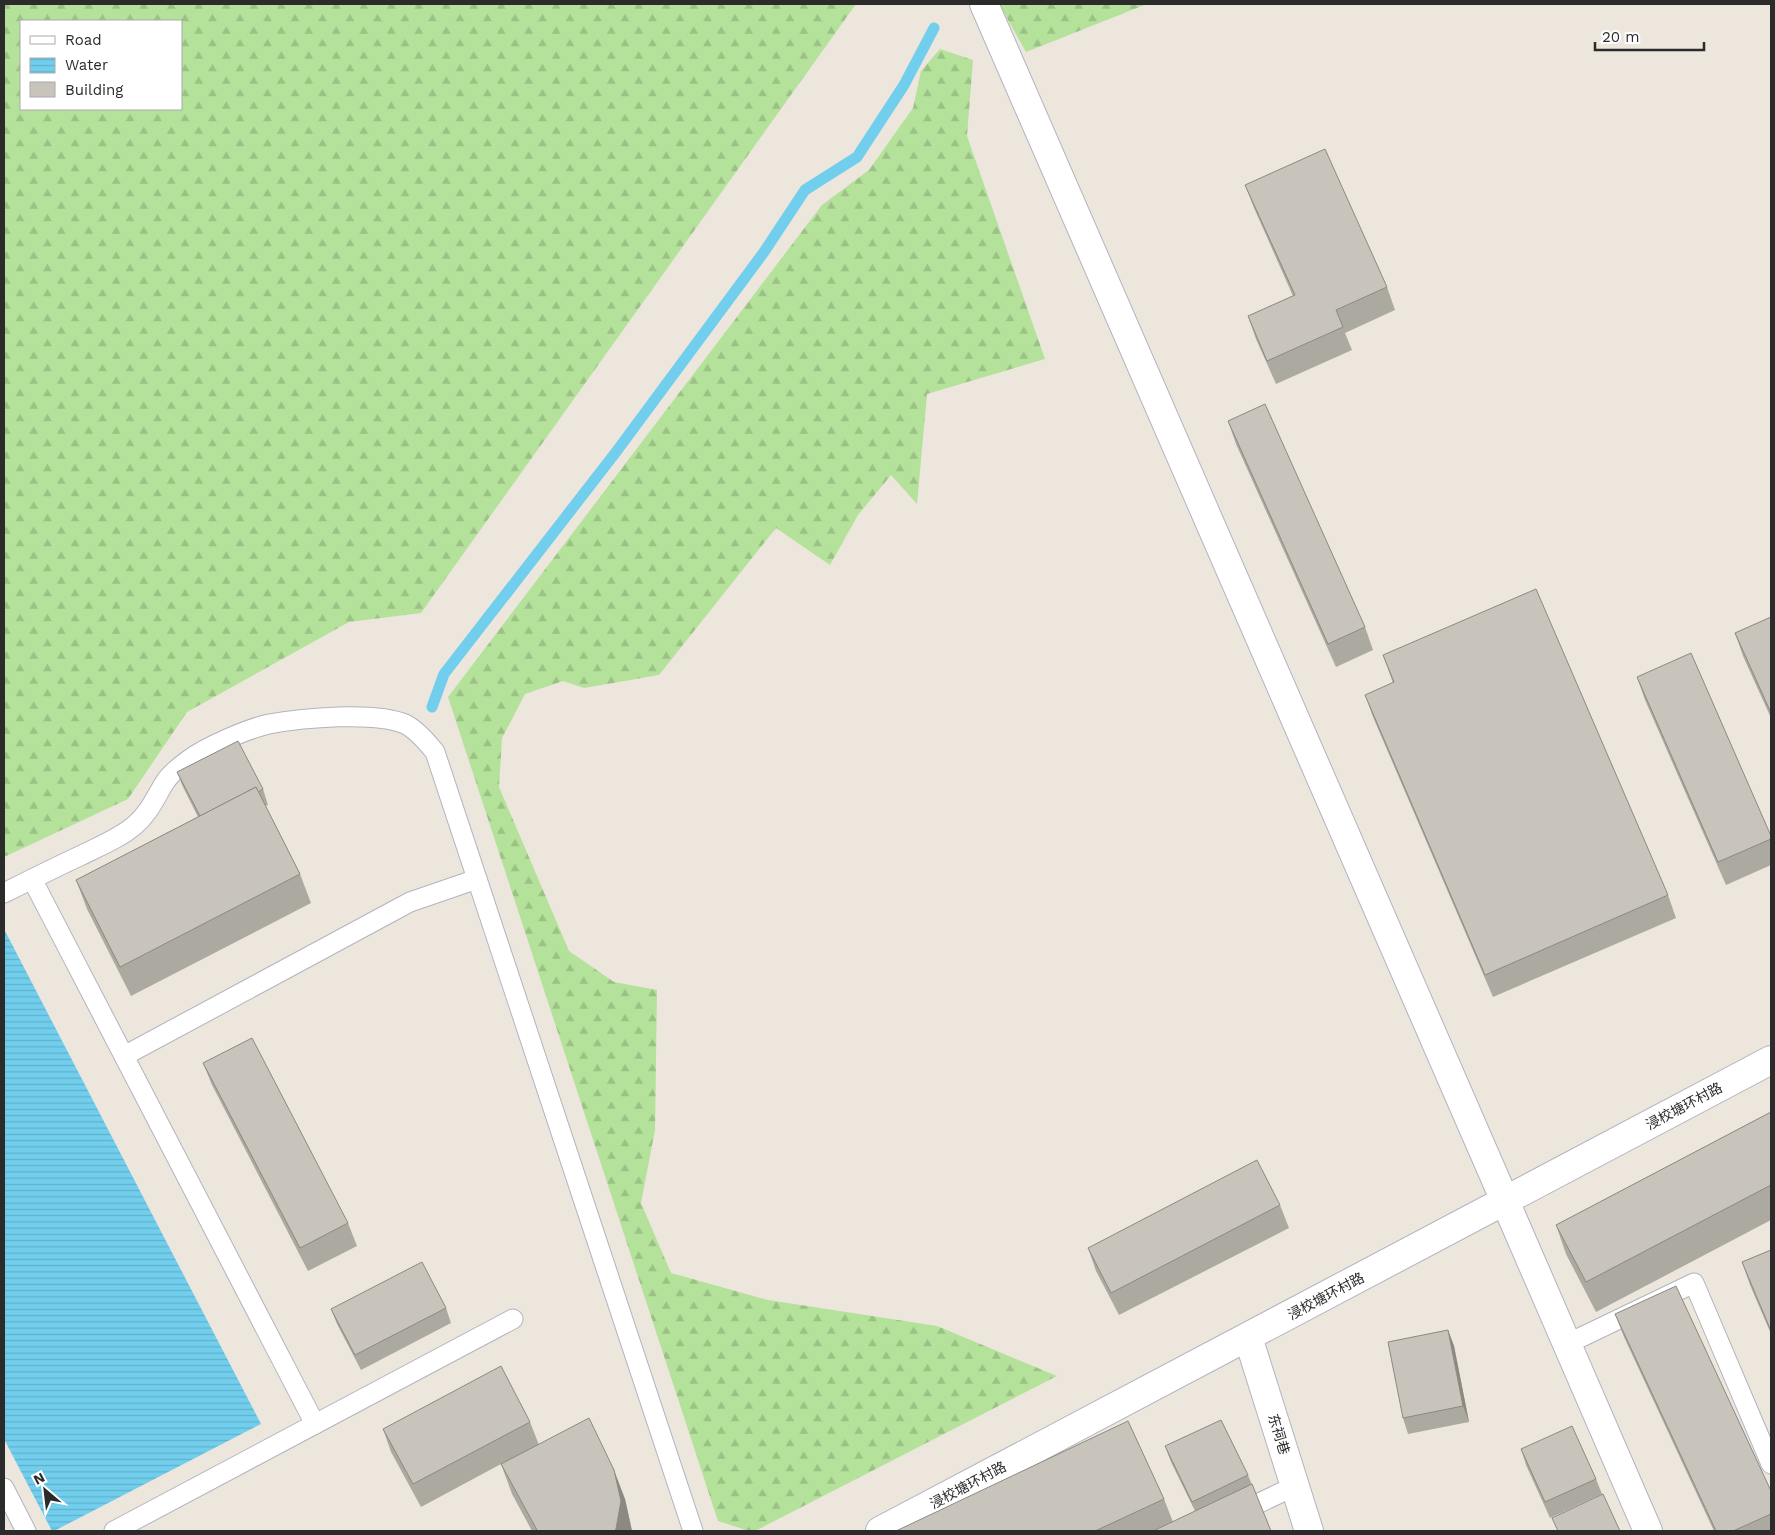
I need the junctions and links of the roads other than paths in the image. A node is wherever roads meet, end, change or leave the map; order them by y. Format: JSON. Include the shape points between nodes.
{"nodes":[{"id":1,"x":984,"y":4,"type":"edge"},
{"id":2,"x":32,"y":879,"type":"junction"},
{"id":3,"x":478,"y":879,"type":"junction"},
{"id":4,"x":4,"y":893,"type":"edge"},
{"id":5,"x":124,"y":1056,"type":"junction"},
{"id":6,"x":1771,"y":1060,"type":"edge"},
{"id":7,"x":1505,"y":1200,"type":"junction"},
{"id":8,"x":513,"y":1319,"type":"dead end"},
{"id":9,"x":1248,"y":1337,"type":"junction"},
{"id":10,"x":1567,"y":1344,"type":"junction"},
{"id":11,"x":315,"y":1424,"type":"junction"},
{"id":12,"x":1771,"y":1464,"type":"edge"},
{"id":13,"x":1295,"y":1486,"type":"junction"},
{"id":14,"x":4,"y":1488,"type":"edge"},
{"id":15,"x":26,"y":1531,"type":"edge"},
{"id":16,"x":114,"y":1531,"type":"edge"},
{"id":17,"x":693,"y":1531,"type":"edge"},
{"id":18,"x":880,"y":1531,"type":"edge"},
{"id":19,"x":1200,"y":1531,"type":"edge"},
{"id":20,"x":1309,"y":1531,"type":"edge"},
{"id":21,"x":1648,"y":1531,"type":"edge"}],
"edges":[{"from":1,"to":7,"type":"street"},
{"from":2,"to":3,"type":"lane","via":[[113,839],[134,825],[152,806],[166,780],[177,769],[226,740],[268,724],[358,717],[405,724],[435,752]]},
{"from":2,"to":4,"type":"lane"},
{"from":2,"to":5,"type":"lane"},
{"from":3,"to":5,"type":"lane","via":[[410,902]]},
{"from":3,"to":17,"type":"lane"},
{"from":5,"to":11,"type":"lane"},
{"from":6,"to":7,"type":"street","name":"浸校塘环村路"},
{"from":7,"to":9,"type":"street","name":"浸校塘环村路"},
{"from":7,"to":10,"type":"street"},
{"from":8,"to":11,"type":"lane"},
{"from":9,"to":13,"type":"street","name":"东祠巷"},
{"from":9,"to":18,"type":"street","name":"浸校塘环村路"},
{"from":10,"to":12,"type":"lane","via":[[1694,1283]]},
{"from":10,"to":21,"type":"street"},
{"from":11,"to":16,"type":"lane"},
{"from":13,"to":19,"type":"lane"},
{"from":13,"to":20,"type":"street","name":"东祠巷"},
{"from":14,"to":15,"type":"lane"}]}
